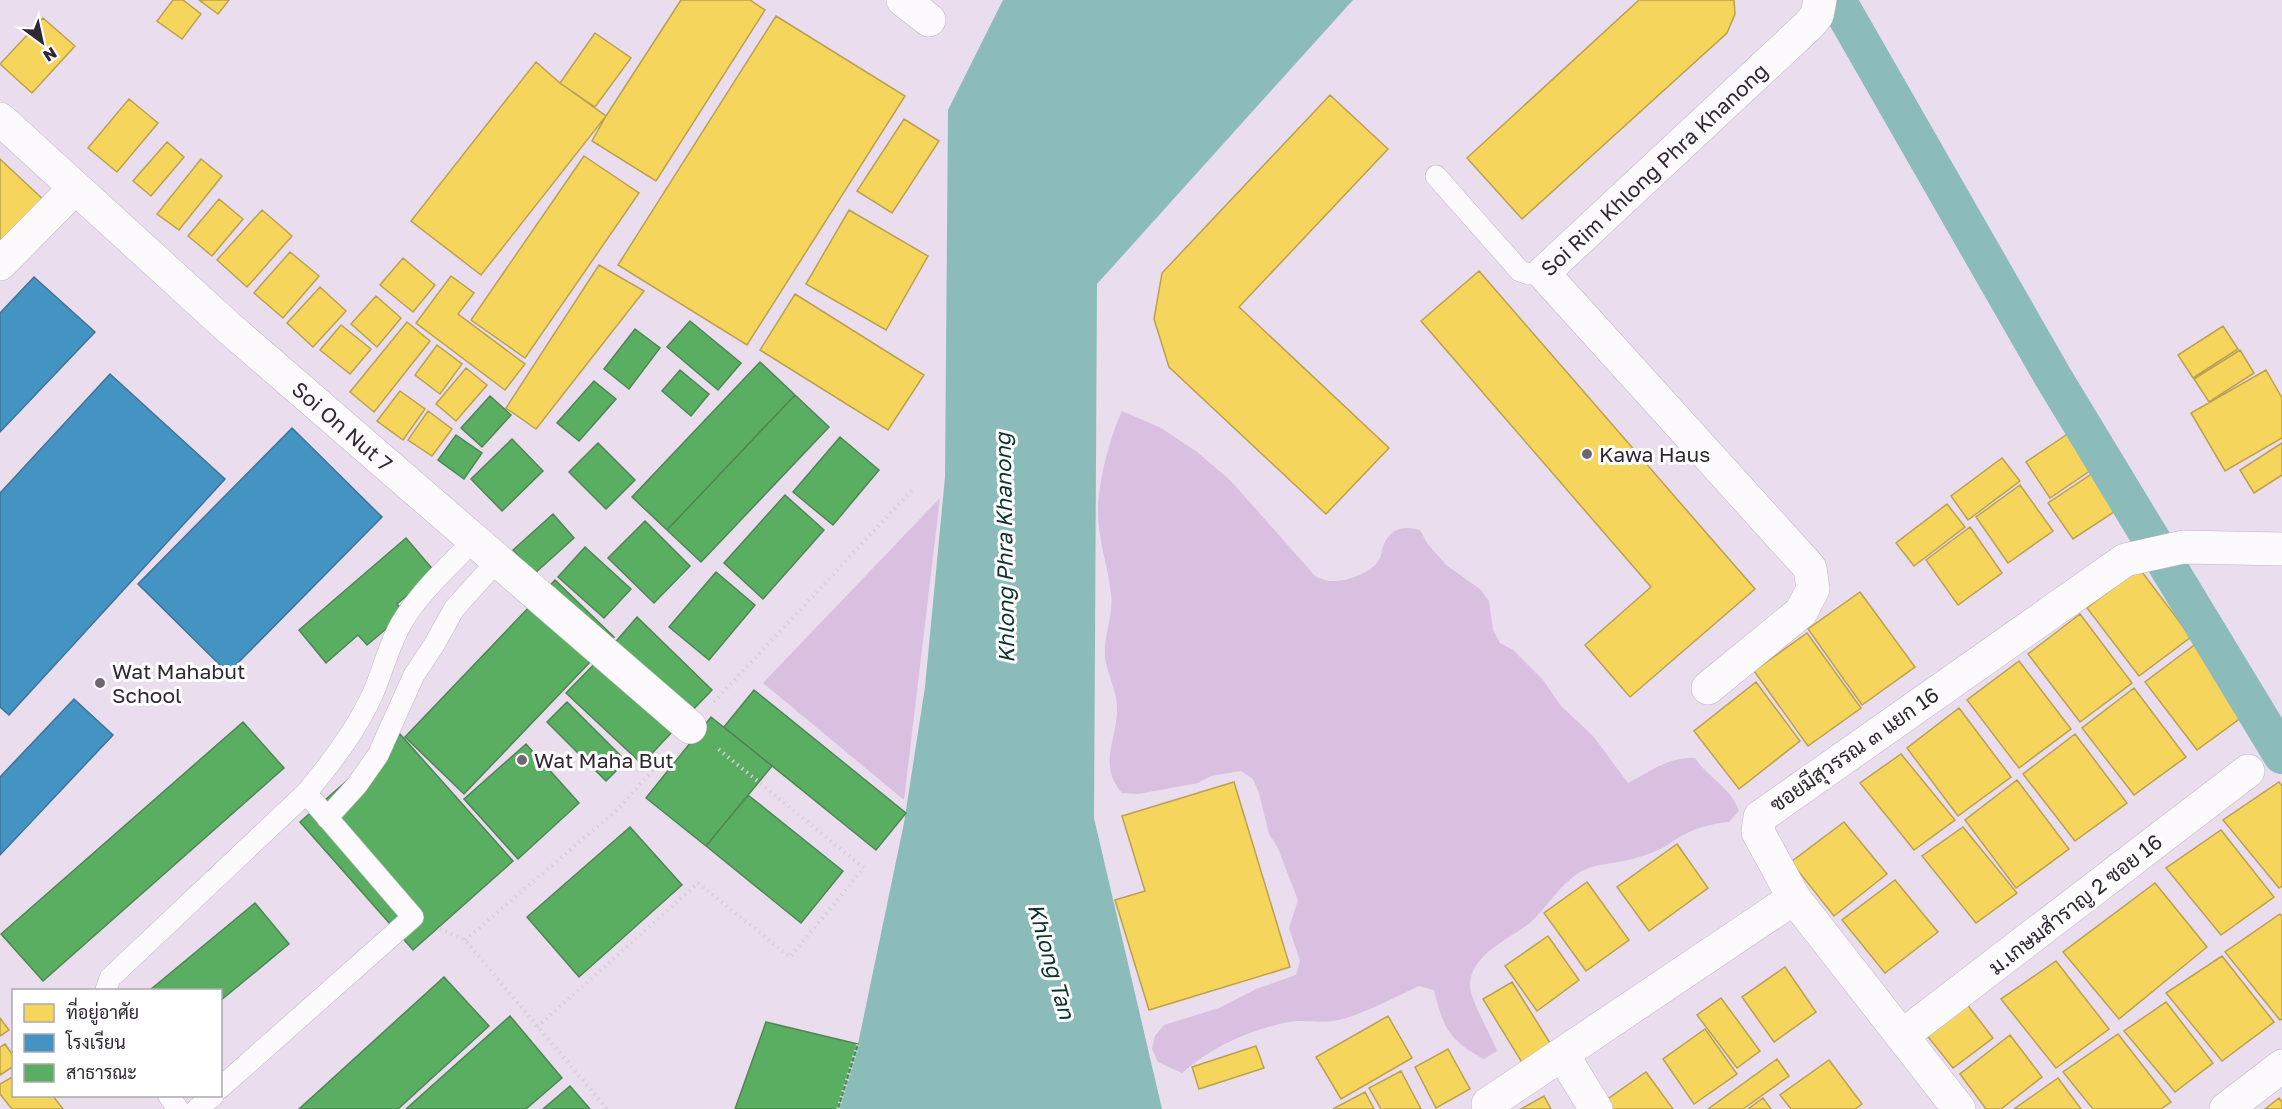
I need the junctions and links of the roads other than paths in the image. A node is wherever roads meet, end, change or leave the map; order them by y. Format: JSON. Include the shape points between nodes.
{"nodes":[{"id":1,"x":903,"y":0,"type":"edge"},
{"id":2,"x":1815,"y":12,"type":"edge"},
{"id":3,"x":928,"y":20,"type":"dead end"},
{"id":4,"x":0,"y":119,"type":"edge"},
{"id":5,"x":1436,"y":176,"type":"dead end"},
{"id":6,"x":75,"y":188,"type":"junction"},
{"id":7,"x":0,"y":264,"type":"edge"},
{"id":8,"x":1543,"y":273,"type":"junction"},
{"id":9,"x":2282,"y":549,"type":"edge"},
{"id":10,"x":485,"y":550,"type":"junction"},
{"id":11,"x":1708,"y":688,"type":"dead end"},
{"id":12,"x":690,"y":727,"type":"road end"},
{"id":13,"x":2248,"y":771,"type":"dead end"},
{"id":14,"x":306,"y":793,"type":"junction"},
{"id":15,"x":327,"y":818,"type":"junction"},
{"id":16,"x":1794,"y":898,"type":"junction"},
{"id":17,"x":106,"y":989,"type":"edge"},
{"id":18,"x":1902,"y":1036,"type":"junction"},
{"id":19,"x":1562,"y":1054,"type":"junction"},
{"id":20,"x":2282,"y":1066,"type":"edge"},
{"id":21,"x":222,"y":1087,"type":"edge"},
{"id":22,"x":211,"y":1097,"type":"edge"},
{"id":23,"x":1488,"y":1104,"type":"dead end"},
{"id":24,"x":1949,"y":1105,"type":"edge"},
{"id":25,"x":198,"y":1109,"type":"edge"},
{"id":26,"x":1596,"y":1109,"type":"edge"},
{"id":27,"x":2226,"y":1109,"type":"edge"}],
"edges":[{"from":1,"to":3,"type":"street"},
{"from":2,"to":8,"type":"street","name":"Soi Rim Khlong Phra Khanong"},
{"from":4,"to":6,"type":"street","name":"Soi On Nut 7"},
{"from":5,"to":8,"type":"lane","via":[[1520,271]]},
{"from":6,"to":7,"type":"street"},
{"from":6,"to":10,"type":"street","name":"Soi On Nut 7"},
{"from":8,"to":11,"type":"street","name":"Soi Rim Khlong Phra Khanong","via":[[1810,568],[1813,589],[1801,612]]},
{"from":9,"to":16,"type":"street","name":"ซอยมีสุวรรณ ๓ แยก 16","via":[[2183,547],[2125,560],[1765,812],[1760,817],[1758,832]]},
{"from":10,"to":12,"type":"street","name":"Soi On Nut 7"},
{"from":10,"to":14,"type":"lane","via":[[434,582],[404,619],[357,724]]},
{"from":10,"to":15,"type":"lane","via":[[414,675],[378,755]]},
{"from":13,"to":18,"type":"street","name":"ม.เกษมสำราญ 2 ซอย 16"},
{"from":14,"to":15,"type":"lane"},
{"from":14,"to":17,"type":"lane","via":[[110,978]]},
{"from":15,"to":21,"type":"lane","via":[[413,917]]},
{"from":16,"to":18,"type":"street","name":"ซอยมีสุวรรณ ๓ แยก 16"},
{"from":16,"to":19,"type":"street"},
{"from":18,"to":24,"type":"street","name":"ซอยมีสุวรรณ ๓ แยก 16"},
{"from":19,"to":23,"type":"street"},
{"from":19,"to":26,"type":"street"},
{"from":20,"to":27,"type":"street"},
{"from":22,"to":25,"type":"lane"}]}
